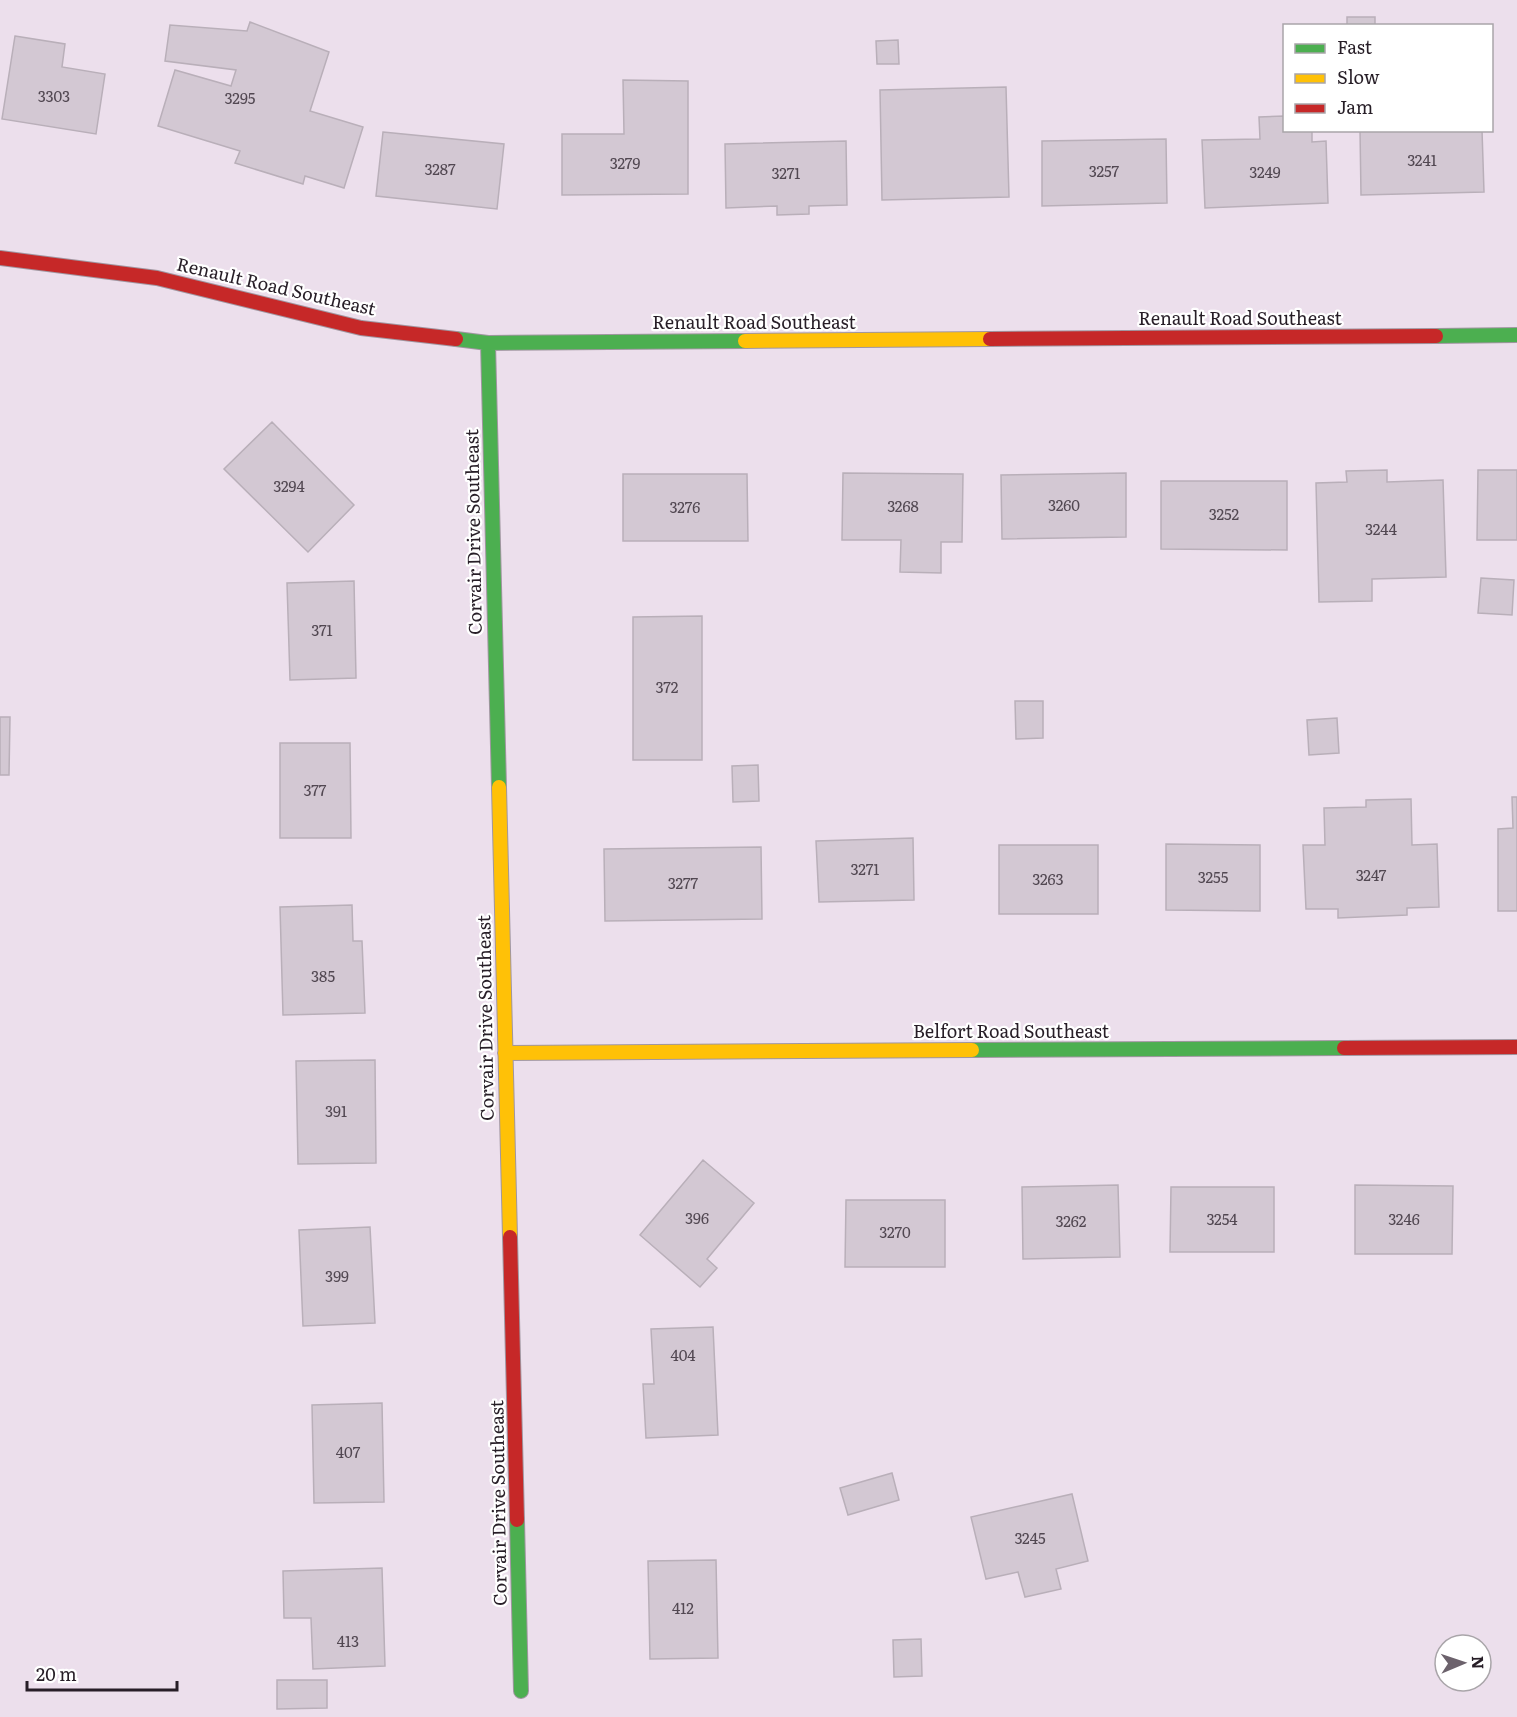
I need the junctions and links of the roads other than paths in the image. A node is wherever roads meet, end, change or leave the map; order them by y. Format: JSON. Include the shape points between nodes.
{"nodes":[{"id":1,"x":0,"y":258,"type":"edge"},
{"id":2,"x":1517,"y":335,"type":"edge"},
{"id":3,"x":488,"y":343,"type":"junction"},
{"id":4,"x":1517,"y":1047,"type":"edge"},
{"id":5,"x":505,"y":1053,"type":"junction"},
{"id":6,"x":521,"y":1691,"type":"dead end"}],
"edges":[{"from":1,"to":3,"type":"street","name":"Renault Road Southeast","via":[[157,278],[361,328]]},
{"from":2,"to":3,"type":"street","name":"Renault Road Southeast"},
{"from":3,"to":5,"type":"street","name":"Corvair Drive Southeast"},
{"from":4,"to":5,"type":"street","name":"Belfort Road Southeast"},
{"from":5,"to":6,"type":"street","name":"Corvair Drive Southeast"}]}
